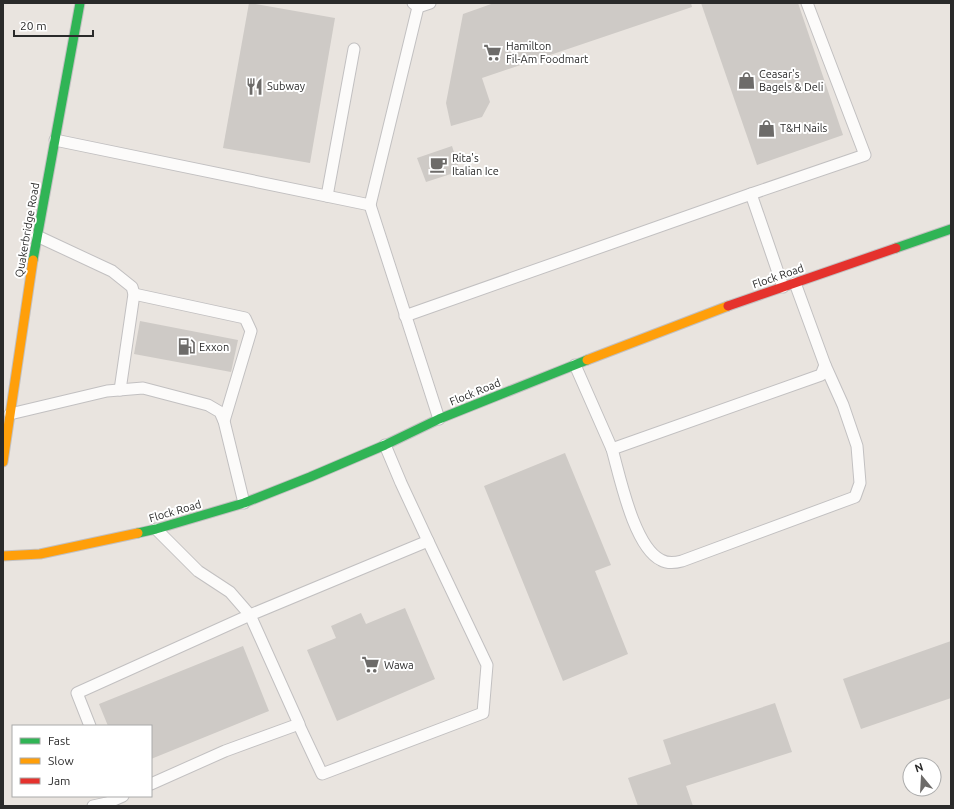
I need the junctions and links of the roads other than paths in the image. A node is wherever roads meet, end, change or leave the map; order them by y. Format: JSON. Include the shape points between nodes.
{"nodes":[{"id":1,"x":80,"y":3,"type":"edge"},
{"id":2,"x":430,"y":3,"type":"edge"},
{"id":3,"x":807,"y":3,"type":"edge"},
{"id":4,"x":416,"y":5,"type":"edge"},
{"id":5,"x":354,"y":49,"type":"dead end"},
{"id":6,"x":55,"y":140,"type":"junction"},
{"id":7,"x":751,"y":194,"type":"junction"},
{"id":8,"x":327,"y":196,"type":"junction"},
{"id":9,"x":370,"y":205,"type":"junction"},
{"id":10,"x":951,"y":229,"type":"edge"},
{"id":11,"x":37,"y":236,"type":"junction"},
{"id":12,"x":795,"y":283,"type":"junction"},
{"id":13,"x":783,"y":287,"type":"junction"},
{"id":14,"x":134,"y":294,"type":"junction"},
{"id":15,"x":406,"y":316,"type":"junction"},
{"id":16,"x":575,"y":365,"type":"junction"},
{"id":17,"x":825,"y":365,"type":"junction"},
{"id":18,"x":120,"y":390,"type":"junction"},
{"id":19,"x":10,"y":414,"type":"junction"},
{"id":20,"x":439,"y":419,"type":"junction"},
{"id":21,"x":224,"y":421,"type":"junction"},
{"id":22,"x":385,"y":445,"type":"junction"},
{"id":23,"x":612,"y":449,"type":"junction"},
{"id":24,"x":3,"y":462,"type":"edge"},
{"id":25,"x":244,"y":503,"type":"junction"},
{"id":26,"x":156,"y":529,"type":"junction"},
{"id":27,"x":428,"y":540,"type":"junction"},
{"id":28,"x":3,"y":556,"type":"edge"},
{"id":29,"x":250,"y":615,"type":"junction"},
{"id":30,"x":298,"y":723,"type":"junction"},
{"id":31,"x":90,"y":725,"type":"edge"},
{"id":32,"x":152,"y":784,"type":"edge"},
{"id":33,"x":120,"y":797,"type":"edge"},
{"id":34,"x":93,"y":806,"type":"edge"}],
"edges":[{"from":1,"to":6,"type":"main road","name":"Quakerbridge Road"},
{"from":2,"to":4,"type":"lane"},
{"from":3,"to":7,"type":"lane","via":[[865,155]]},
{"from":4,"to":9,"type":"lane"},
{"from":5,"to":8,"type":"lane"},
{"from":6,"to":8,"type":"lane"},
{"from":6,"to":11,"type":"main road","name":"Quakerbridge Road"},
{"from":7,"to":13,"type":"lane"},
{"from":7,"to":15,"type":"lane"},
{"from":8,"to":9,"type":"lane"},
{"from":9,"to":15,"type":"lane"},
{"from":10,"to":12,"type":"main road","name":"Flock Road"},
{"from":11,"to":14,"type":"lane","via":[[112,271],[132,287]]},
{"from":11,"to":19,"type":"main road","name":"Quakerbridge Road"},
{"from":12,"to":13,"type":"main road","name":"Flock Road"},
{"from":12,"to":17,"type":"lane"},
{"from":13,"to":16,"type":"main road","name":"Flock Road"},
{"from":14,"to":18,"type":"lane"},
{"from":14,"to":21,"type":"lane","via":[[245,318],[251,331]]},
{"from":15,"to":20,"type":"lane"},
{"from":16,"to":20,"type":"main road","name":"Flock Road"},
{"from":16,"to":23,"type":"lane"},
{"from":17,"to":23,"type":"lane","via":[[821,375]]},
{"from":17,"to":23,"type":"lane","via":[[843,405],[857,446],[860,482],[855,497],[674,563],[653,554],[636,528]]},
{"from":18,"to":19,"type":"lane"},
{"from":18,"to":21,"type":"lane","via":[[143,388],[208,405],[220,412]]},
{"from":19,"to":24,"type":"main road","name":"Quakerbridge Road"},
{"from":20,"to":22,"type":"main road","name":"Flock Road"},
{"from":21,"to":25,"type":"lane"},
{"from":22,"to":25,"type":"main road","name":"Flock Road"},
{"from":22,"to":27,"type":"lane"},
{"from":25,"to":26,"type":"main road","name":"Flock Road"},
{"from":26,"to":28,"type":"main road","name":"Flock Road","via":[[40,554]]},
{"from":26,"to":29,"type":"lane","via":[[198,571],[230,592]]},
{"from":27,"to":29,"type":"lane"},
{"from":27,"to":30,"type":"lane","via":[[487,665],[483,713],[322,774]]},
{"from":29,"to":30,"type":"lane"},
{"from":29,"to":31,"type":"lane","via":[[77,692]]},
{"from":30,"to":32,"type":"lane","via":[[225,751]]},
{"from":33,"to":34,"type":"lane"}]}
